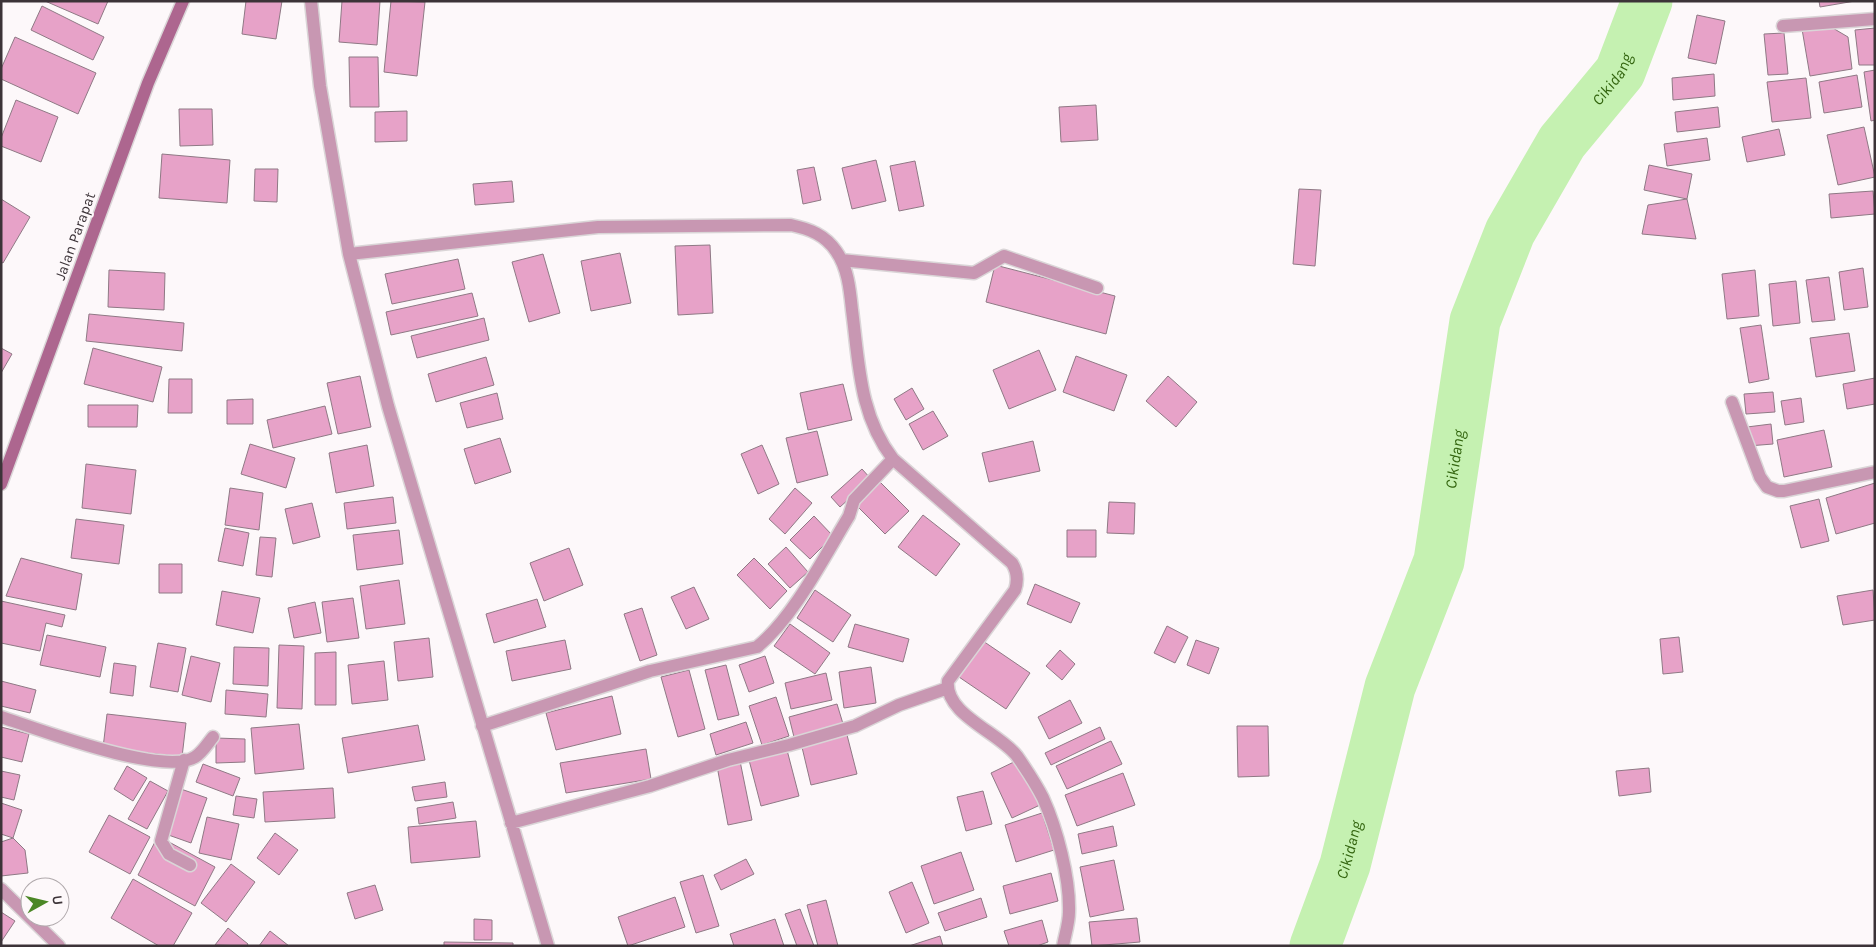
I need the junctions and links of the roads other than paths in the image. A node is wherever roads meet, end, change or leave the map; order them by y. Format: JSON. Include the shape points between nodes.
{"nodes":[{"id":1,"x":182,"y":1,"type":"edge"},
{"id":2,"x":311,"y":1,"type":"edge"},
{"id":3,"x":1875,"y":19,"type":"edge"},
{"id":4,"x":1783,"y":26,"type":"dead end"},
{"id":5,"x":349,"y":254,"type":"junction"},
{"id":6,"x":841,"y":260,"type":"junction"},
{"id":7,"x":1097,"y":288,"type":"dead end"},
{"id":8,"x":1732,"y":402,"type":"dead end"},
{"id":9,"x":893,"y":459,"type":"junction"},
{"id":10,"x":1875,"y":472,"type":"edge"},
{"id":11,"x":1,"y":483,"type":"edge"},
{"id":12,"x":948,"y":688,"type":"junction"},
{"id":13,"x":1,"y":717,"type":"edge"},
{"id":14,"x":482,"y":726,"type":"junction"},
{"id":15,"x":213,"y":737,"type":"dead end"},
{"id":16,"x":184,"y":760,"type":"junction"},
{"id":17,"x":511,"y":823,"type":"junction"},
{"id":18,"x":190,"y":865,"type":"dead end"},
{"id":19,"x":1,"y":889,"type":"edge"},
{"id":20,"x":59,"y":946,"type":"edge"},
{"id":21,"x":548,"y":946,"type":"edge"},
{"id":22,"x":1063,"y":946,"type":"edge"}],
"edges":[{"from":1,"to":11,"type":"street","name":"Jalan Parapat","via":[[148,83]]},
{"from":2,"to":5,"type":"street","via":[[320,86]]},
{"from":3,"to":4,"type":"street"},
{"from":5,"to":6,"type":"street","via":[[598,227],[791,225],[824,237]]},
{"from":5,"to":14,"type":"street","via":[[388,406]]},
{"from":6,"to":7,"type":"street","via":[[974,274],[1004,256]]},
{"from":6,"to":9,"type":"street","via":[[849,286],[870,420],[880,443]]},
{"from":8,"to":10,"type":"street","via":[[1760,477],[1773,490],[1792,491]]},
{"from":9,"to":12,"type":"street","via":[[1015,568],[1015,590],[948,681]]},
{"from":9,"to":14,"type":"street","via":[[854,500],[849,516],[784,619],[757,648],[650,671]]},
{"from":12,"to":17,"type":"street","via":[[899,704],[855,726]]},
{"from":12,"to":22,"type":"street","via":[[950,697],[964,713],[1012,750],[1042,797],[1055,831],[1068,889],[1069,914]]},
{"from":13,"to":16,"type":"street","via":[[120,754],[176,763]]},
{"from":14,"to":17,"type":"street"},
{"from":15,"to":16,"type":"street","via":[[195,757]]},
{"from":16,"to":18,"type":"street","via":[[161,841],[169,854]]},
{"from":17,"to":21,"type":"street"},
{"from":19,"to":20,"type":"street"}]}
